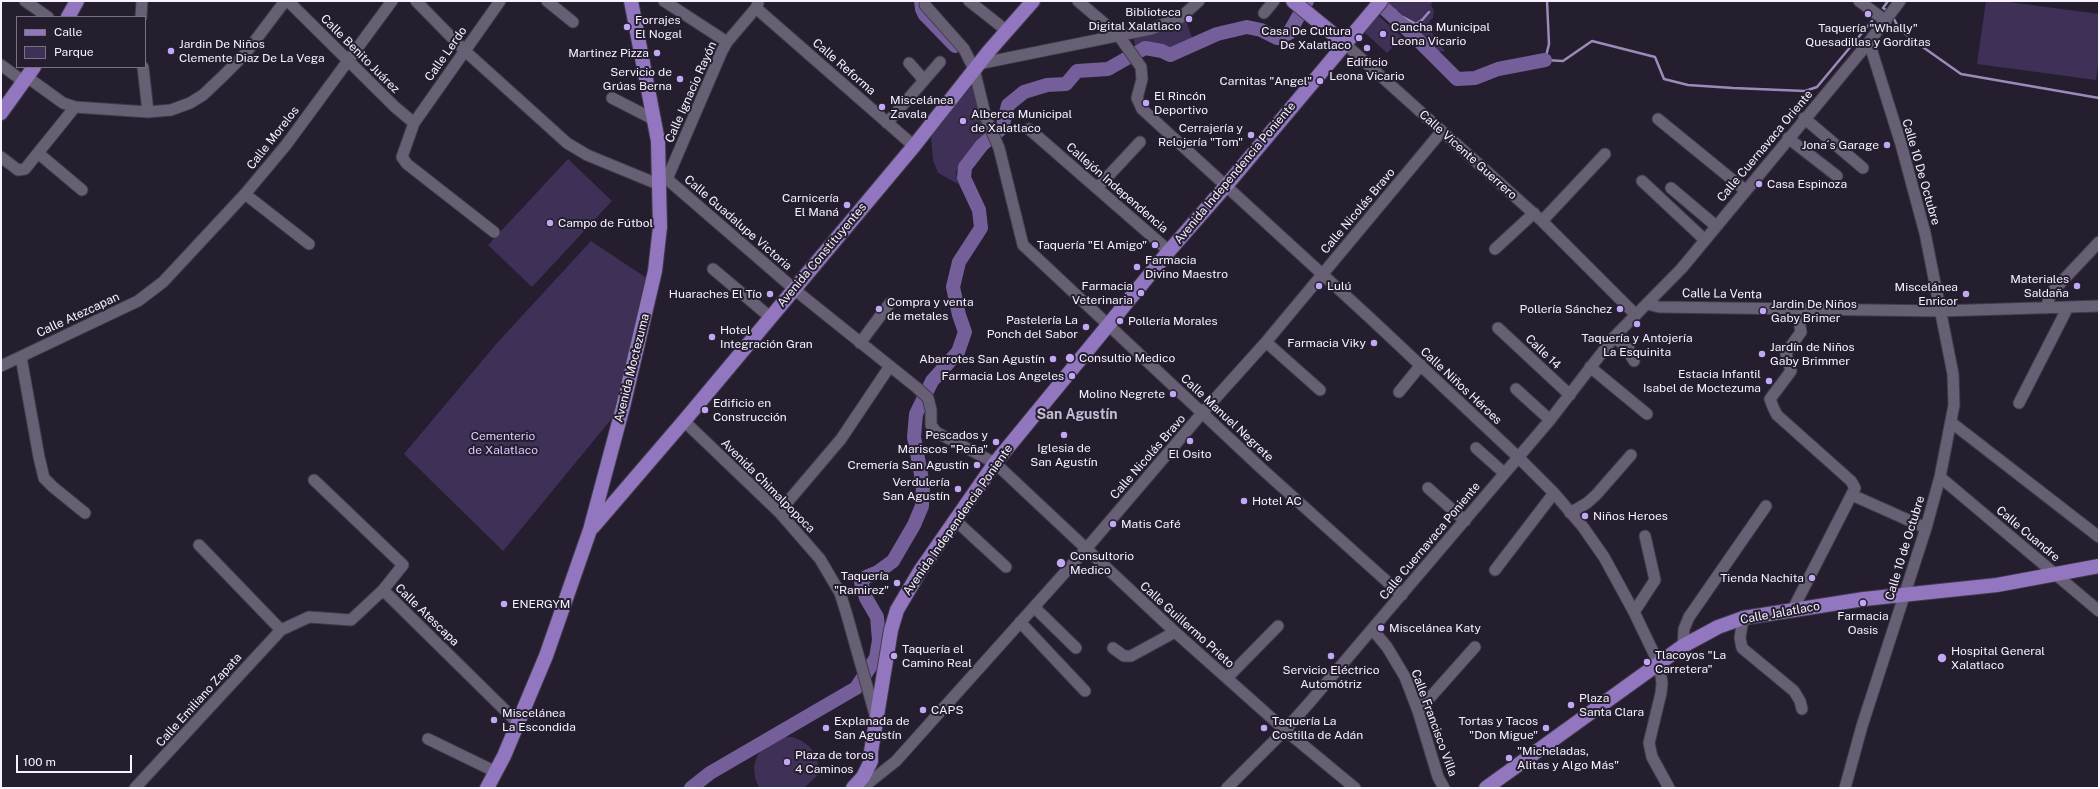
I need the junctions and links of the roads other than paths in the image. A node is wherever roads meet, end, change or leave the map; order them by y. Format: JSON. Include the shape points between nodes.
{"nodes":[{"id":1,"x":25,"y":1,"type":"edge"},
{"id":2,"x":78,"y":1,"type":"edge"},
{"id":3,"x":142,"y":1,"type":"edge"},
{"id":4,"x":285,"y":1,"type":"edge"},
{"id":5,"x":288,"y":1,"type":"edge"},
{"id":6,"x":392,"y":1,"type":"edge"},
{"id":7,"x":416,"y":1,"type":"edge"},
{"id":8,"x":500,"y":1,"type":"edge"},
{"id":9,"x":547,"y":1,"type":"edge"},
{"id":10,"x":631,"y":1,"type":"edge"},
{"id":11,"x":664,"y":1,"type":"edge"},
{"id":12,"x":969,"y":1,"type":"edge"},
{"id":13,"x":1033,"y":1,"type":"edge"},
{"id":14,"x":1078,"y":1,"type":"edge"},
{"id":15,"x":1199,"y":1,"type":"edge"},
{"id":16,"x":1274,"y":1,"type":"edge"},
{"id":17,"x":1382,"y":1,"type":"edge"},
{"id":18,"x":1859,"y":1,"type":"edge"},
{"id":19,"x":1900,"y":1,"type":"edge"},
{"id":20,"x":757,"y":5,"type":"edge"},
{"id":21,"x":925,"y":5,"type":"dead end"},
{"id":22,"x":1301,"y":7,"type":"edge"},
{"id":23,"x":1264,"y":12,"type":"dead end"},
{"id":24,"x":47,"y":16,"type":"edge"},
{"id":25,"x":69,"y":16,"type":"edge"},
{"id":26,"x":141,"y":16,"type":"edge"},
{"id":27,"x":1886,"y":21,"type":"junction"},
{"id":28,"x":572,"y":22,"type":"dead end"},
{"id":29,"x":1007,"y":31,"type":"junction"},
{"id":30,"x":1119,"y":36,"type":"junction"},
{"id":31,"x":726,"y":42,"type":"junction"},
{"id":32,"x":1869,"y":42,"type":"junction"},
{"id":33,"x":1344,"y":43,"type":"junction"},
{"id":34,"x":464,"y":50,"type":"junction"},
{"id":35,"x":349,"y":60,"type":"junction"},
{"id":36,"x":940,"y":62,"type":"dead end"},
{"id":37,"x":909,"y":63,"type":"dead end"},
{"id":38,"x":1,"y":65,"type":"edge"},
{"id":39,"x":976,"y":67,"type":"junction"},
{"id":40,"x":143,"y":68,"type":"edge"},
{"id":41,"x":28,"y":75,"type":"edge"},
{"id":42,"x":924,"y":80,"type":"junction"},
{"id":43,"x":612,"y":98,"type":"dead end"},
{"id":44,"x":75,"y":107,"type":"junction"},
{"id":45,"x":148,"y":112,"type":"junction"},
{"id":46,"x":1,"y":113,"type":"edge"},
{"id":47,"x":1804,"y":118,"type":"junction"},
{"id":48,"x":1658,"y":119,"type":"dead end"},
{"id":49,"x":655,"y":120,"type":"junction"},
{"id":50,"x":414,"y":123,"type":"junction"},
{"id":51,"x":887,"y":123,"type":"junction"},
{"id":52,"x":1029,"y":129,"type":"dead end"},
{"id":53,"x":1442,"y":132,"type":"junction"},
{"id":54,"x":1788,"y":138,"type":"junction"},
{"id":55,"x":1140,"y":142,"type":"dead end"},
{"id":56,"x":914,"y":146,"type":"junction"},
{"id":57,"x":38,"y":153,"type":"junction"},
{"id":58,"x":1605,"y":154,"type":"dead end"},
{"id":59,"x":1,"y":157,"type":"edge"},
{"id":60,"x":1863,"y":168,"type":"dead end"},
{"id":61,"x":1837,"y":176,"type":"dead end"},
{"id":62,"x":663,"y":180,"type":"junction"},
{"id":63,"x":1642,"y":181,"type":"dead end"},
{"id":64,"x":1226,"y":187,"type":"junction"},
{"id":65,"x":1097,"y":188,"type":"junction"},
{"id":66,"x":1671,"y":188,"type":"dead end"},
{"id":67,"x":82,"y":190,"type":"dead end"},
{"id":68,"x":1746,"y":190,"type":"junction"},
{"id":69,"x":245,"y":194,"type":"junction"},
{"id":70,"x":1538,"y":217,"type":"junction"},
{"id":71,"x":1716,"y":226,"type":"junction"},
{"id":72,"x":494,"y":232,"type":"dead end"},
{"id":73,"x":1705,"y":240,"type":"junction"},
{"id":74,"x":2099,"y":242,"type":"edge"},
{"id":75,"x":309,"y":244,"type":"dead end"},
{"id":76,"x":1495,"y":249,"type":"dead end"},
{"id":77,"x":1169,"y":251,"type":"junction"},
{"id":78,"x":713,"y":269,"type":"dead end"},
{"id":79,"x":1322,"y":274,"type":"junction"},
{"id":80,"x":163,"y":282,"type":"joint"},
{"id":81,"x":793,"y":288,"type":"junction"},
{"id":82,"x":890,"y":303,"type":"dead end"},
{"id":83,"x":1647,"y":304,"type":"junction"},
{"id":84,"x":2099,"y":306,"type":"edge"},
{"id":85,"x":2068,"y":307,"type":"junction"},
{"id":86,"x":1791,"y":308,"type":"junction"},
{"id":87,"x":2046,"y":308,"type":"junction"},
{"id":88,"x":1941,"y":311,"type":"junction"},
{"id":89,"x":1636,"y":315,"type":"junction"},
{"id":90,"x":770,"y":317,"type":"junction"},
{"id":91,"x":1108,"y":325,"type":"junction"},
{"id":92,"x":1498,"y":328,"type":"dead end"},
{"id":93,"x":1614,"y":337,"type":"junction"},
{"id":94,"x":1266,"y":342,"type":"junction"},
{"id":95,"x":860,"y":343,"type":"junction"},
{"id":96,"x":21,"y":357,"type":"junction"},
{"id":97,"x":1634,"y":361,"type":"dead end"},
{"id":98,"x":1421,"y":365,"type":"junction"},
{"id":99,"x":1,"y":366,"type":"edge"},
{"id":100,"x":890,"y":366,"type":"junction"},
{"id":101,"x":1590,"y":367,"type":"junction"},
{"id":102,"x":1516,"y":389,"type":"dead end"},
{"id":103,"x":1320,"y":390,"type":"dead end"},
{"id":104,"x":1399,"y":392,"type":"dead end"},
{"id":105,"x":1570,"y":395,"type":"junction"},
{"id":106,"x":928,"y":398,"type":"joint"},
{"id":107,"x":2019,"y":403,"type":"dead end"},
{"id":108,"x":1203,"y":412,"type":"junction"},
{"id":109,"x":1647,"y":414,"type":"dead end"},
{"id":110,"x":1550,"y":420,"type":"junction"},
{"id":111,"x":684,"y":421,"type":"junction"},
{"id":112,"x":1952,"y":423,"type":"junction"},
{"id":113,"x":1476,"y":448,"type":"dead end"},
{"id":114,"x":1631,"y":455,"type":"dead end"},
{"id":115,"x":1518,"y":457,"type":"junction"},
{"id":116,"x":995,"y":463,"type":"junction"},
{"id":117,"x":1504,"y":473,"type":"junction"},
{"id":118,"x":1940,"y":477,"type":"junction"},
{"id":119,"x":314,"y":480,"type":"dead end"},
{"id":120,"x":1428,"y":488,"type":"dead end"},
{"id":121,"x":1554,"y":493,"type":"junction"},
{"id":122,"x":1852,"y":496,"type":"junction"},
{"id":123,"x":1766,"y":506,"type":"dead end"},
{"id":124,"x":779,"y":512,"type":"junction"},
{"id":125,"x":85,"y":513,"type":"dead end"},
{"id":126,"x":1570,"y":513,"type":"junction"},
{"id":127,"x":955,"y":520,"type":"junction"},
{"id":128,"x":1465,"y":521,"type":"junction"},
{"id":129,"x":1926,"y":528,"type":"junction"},
{"id":130,"x":590,"y":530,"type":"junction"},
{"id":131,"x":1645,"y":536,"type":"dead end"},
{"id":132,"x":2099,"y":537,"type":"edge"},
{"id":133,"x":199,"y":545,"type":"dead end"},
{"id":134,"x":1086,"y":549,"type":"junction"},
{"id":135,"x":2099,"y":566,"type":"edge"},
{"id":136,"x":1006,"y":567,"type":"dead end"},
{"id":137,"x":1495,"y":570,"type":"dead end"},
{"id":138,"x":2057,"y":576,"type":"junction"},
{"id":139,"x":383,"y":590,"type":"junction"},
{"id":140,"x":1402,"y":595,"type":"junction"},
{"id":141,"x":1904,"y":596,"type":"junction"},
{"id":142,"x":1034,"y":607,"type":"junction"},
{"id":143,"x":1794,"y":609,"type":"junction"},
{"id":144,"x":2099,"y":611,"type":"edge"},
{"id":145,"x":1634,"y":612,"type":"junction"},
{"id":146,"x":1743,"y":618,"type":"junction"},
{"id":147,"x":1020,"y":622,"type":"junction"},
{"id":148,"x":1278,"y":626,"type":"dead end"},
{"id":149,"x":1372,"y":629,"type":"junction"},
{"id":150,"x":281,"y":630,"type":"junction"},
{"id":151,"x":1175,"y":632,"type":"junction"},
{"id":152,"x":1683,"y":646,"type":"junction"},
{"id":153,"x":1475,"y":647,"type":"dead end"},
{"id":154,"x":1076,"y":648,"type":"dead end"},
{"id":155,"x":1113,"y":648,"type":"dead end"},
{"id":156,"x":1659,"y":664,"type":"junction"},
{"id":157,"x":1227,"y":678,"type":"junction"},
{"id":158,"x":1085,"y":691,"type":"dead end"},
{"id":159,"x":1802,"y":709,"type":"dead end"},
{"id":160,"x":1418,"y":711,"type":"junction"},
{"id":161,"x":876,"y":720,"type":"junction"},
{"id":162,"x":518,"y":723,"type":"junction"},
{"id":163,"x":1285,"y":730,"type":"junction"},
{"id":164,"x":428,"y":739,"type":"dead end"},
{"id":165,"x":871,"y":752,"type":"junction"},
{"id":166,"x":496,"y":772,"type":"junction"},
{"id":167,"x":862,"y":786,"type":"edge"},
{"id":168,"x":136,"y":788,"type":"edge"},
{"id":169,"x":487,"y":788,"type":"edge"},
{"id":170,"x":846,"y":788,"type":"edge"},
{"id":171,"x":1227,"y":788,"type":"edge"},
{"id":172,"x":1355,"y":788,"type":"edge"},
{"id":173,"x":1444,"y":788,"type":"edge"},
{"id":174,"x":1486,"y":788,"type":"edge"},
{"id":175,"x":1669,"y":788,"type":"edge"},
{"id":176,"x":1845,"y":788,"type":"edge"}],
"edges":[{"from":1,"to":24,"type":"street"},
{"from":2,"to":25,"type":"main road"},
{"from":3,"to":26,"type":"street"},
{"from":4,"to":45,"type":"street","via":[[245,54],[203,95],[176,109]]},
{"from":5,"to":35,"type":"street","name":"Calle Benito Juárez"},
{"from":6,"to":35,"type":"street","name":"Calle Morelos"},
{"from":7,"to":34,"type":"street","name":"Calle Guadalupe Victoria"},
{"from":8,"to":34,"type":"street","name":"Calle Lerdo"},
{"from":9,"to":28,"type":"street"},
{"from":10,"to":49,"type":"main road","name":"Avenida Moctezuma"},
{"from":11,"to":31,"type":"street"},
{"from":12,"to":29,"type":"street"},
{"from":13,"to":29,"type":"main road","name":"Avenida Constituyentes"},
{"from":14,"to":30,"type":"street"},
{"from":15,"to":30,"type":"street","via":[[1170,24]]},
{"from":16,"to":23,"type":"street"},
{"from":17,"to":33,"type":"main road","name":"Avenida Independencia Poniente"},
{"from":18,"to":27,"type":"street"},
{"from":19,"to":27,"type":"street","name":"Calle Cuernavaca Oriente"},
{"from":20,"to":31,"type":"street","name":"Calle Ignacio Rayón"},
{"from":20,"to":51,"type":"street","name":"Calle Reforma"},
{"from":21,"to":39,"type":"street","via":[[964,49]]},
{"from":22,"to":33,"type":"main road","name":"Calle Vicente Guerrero"},
{"from":27,"to":32,"type":"street","name":"Calle Cuernavaca Oriente"},
{"from":29,"to":39,"type":"main road","name":"Avenida Constituyentes"},
{"from":30,"to":39,"type":"street"},
{"from":30,"to":64,"type":"street","name":"Calle Niños Héroes","via":[[1143,73],[1137,95],[1140,106]]},
{"from":31,"to":62,"type":"street","name":"Calle Ignacio Rayón"},
{"from":32,"to":47,"type":"street","name":"Calle Cuernavaca Oriente"},
{"from":32,"to":88,"type":"street","name":"Calle 10 De Octubre","via":[[1901,144],[1925,233]]},
{"from":33,"to":53,"type":"street","name":"Calle Vicente Guerrero"},
{"from":33,"to":64,"type":"main road","name":"Avenida Independencia Poniente"},
{"from":34,"to":50,"type":"street","name":"Calle Lerdo"},
{"from":34,"to":62,"type":"street","name":"Calle Guadalupe Victoria","via":[[577,150]]},
{"from":35,"to":50,"type":"street","name":"Calle Benito Juárez"},
{"from":35,"to":69,"type":"street","name":"Calle Morelos","via":[[286,145]]},
{"from":36,"to":42,"type":"street"},
{"from":37,"to":42,"type":"street"},
{"from":38,"to":41,"type":"street"},
{"from":39,"to":56,"type":"main road","name":"Avenida Constituyentes"},
{"from":39,"to":91,"type":"street","name":"Calle Manuel Negrete","via":[[991,133],[999,148],[1023,245]]},
{"from":40,"to":45,"type":"street"},
{"from":41,"to":44,"type":"street","via":[[63,102]]},
{"from":41,"to":46,"type":"main road"},
{"from":42,"to":51,"type":"street"},
{"from":43,"to":49,"type":"street"},
{"from":44,"to":45,"type":"street"},
{"from":44,"to":57,"type":"street"},
{"from":47,"to":54,"type":"street","name":"Calle Cuernavaca Oriente"},
{"from":47,"to":60,"type":"street"},
{"from":48,"to":68,"type":"street"},
{"from":49,"to":62,"type":"main road","name":"Avenida Moctezuma"},
{"from":50,"to":72,"type":"street","name":"Calle Lerdo","via":[[409,141],[402,153],[404,161]]},
{"from":51,"to":56,"type":"street","name":"Calle Reforma"},
{"from":52,"to":65,"type":"street","name":"Callejón Independencia"},
{"from":53,"to":70,"type":"street","name":"Calle Vicente Guerrero"},
{"from":53,"to":79,"type":"street","name":"Calle Nicolás Bravo"},
{"from":54,"to":61,"type":"street"},
{"from":54,"to":68,"type":"street","name":"Calle Cuernavaca Oriente"},
{"from":55,"to":65,"type":"street"},
{"from":56,"to":81,"type":"main road","name":"Avenida Constituyentes"},
{"from":57,"to":59,"type":"street","via":[[22,170]]},
{"from":57,"to":67,"type":"street"},
{"from":58,"to":70,"type":"street"},
{"from":62,"to":81,"type":"street","name":"Calle Guadalupe Victoria"},
{"from":62,"to":130,"type":"main road","name":"Avenida Moctezuma","via":[[658,252],[650,298]]},
{"from":63,"to":73,"type":"street"},
{"from":64,"to":77,"type":"main road","name":"Avenida Independencia Poniente"},
{"from":64,"to":79,"type":"street","name":"Calle Niños Héroes"},
{"from":65,"to":77,"type":"street","name":"Callejón Independencia"},
{"from":66,"to":71,"type":"street"},
{"from":68,"to":71,"type":"street","name":"Calle Cuernavaca Oriente"},
{"from":69,"to":75,"type":"street"},
{"from":69,"to":80,"type":"street","name":"Calle Morelos"},
{"from":70,"to":76,"type":"street"},
{"from":70,"to":89,"type":"street","name":"Calle Vicente Guerrero"},
{"from":71,"to":73,"type":"street","name":"Calle Cuernavaca Oriente"},
{"from":73,"to":83,"type":"street","name":"Calle Cuernavaca Oriente"},
{"from":74,"to":87,"type":"street","via":[[2051,293]]},
{"from":77,"to":91,"type":"main road","name":"Avenida Independencia Poniente"},
{"from":78,"to":90,"type":"street"},
{"from":79,"to":94,"type":"street","name":"Calle Nicolás Bravo"},
{"from":79,"to":98,"type":"street","name":"Calle Niños Héroes"},
{"from":80,"to":96,"type":"street","name":"Calle Atezcapan","via":[[138,301]]},
{"from":81,"to":90,"type":"main road","name":"Avenida Constituyentes"},
{"from":81,"to":95,"type":"street","name":"Calle Guadalupe Victoria"},
{"from":82,"to":95,"type":"street"},
{"from":83,"to":86,"type":"street","name":"Calle La Venta","via":[[1659,307]]},
{"from":83,"to":89,"type":"street","name":"Calle Cuernavaca Poniente"},
{"from":84,"to":85,"type":"street","name":"Calle La Venta"},
{"from":85,"to":87,"type":"street","name":"Calle La Venta"},
{"from":85,"to":107,"type":"street"},
{"from":86,"to":88,"type":"street","name":"Calle La Venta"},
{"from":86,"to":122,"type":"street","via":[[1799,321],[1801,332],[1786,354],[1791,373],[1770,399],[1777,415],[1851,481],[1855,488]]},
{"from":87,"to":88,"type":"street","name":"Calle La Venta"},
{"from":88,"to":112,"type":"street","name":"Calle 10 de Octubre","via":[[1953,374]]},
{"from":89,"to":93,"type":"street","name":"Calle Cuernavaca Poniente"},
{"from":90,"to":111,"type":"main road","name":"Avenida Constituyentes"},
{"from":91,"to":108,"type":"street","name":"Calle Manuel Negrete"},
{"from":91,"to":116,"type":"main road","name":"Avenida Independencia Poniente"},
{"from":92,"to":105,"type":"street","name":"Calle 14"},
{"from":93,"to":97,"type":"street","via":[[1629,349]]},
{"from":93,"to":101,"type":"street","name":"Calle Cuernavaca Poniente"},
{"from":94,"to":103,"type":"street"},
{"from":94,"to":108,"type":"street","name":"Calle Nicolás Bravo"},
{"from":95,"to":100,"type":"street","name":"Calle Guadalupe Victoria"},
{"from":96,"to":99,"type":"street","name":"Calle Atezcapan"},
{"from":96,"to":125,"type":"street","via":[[44,478],[52,488]]},
{"from":98,"to":104,"type":"street"},
{"from":98,"to":115,"type":"street","name":"Calle Niños Héroes"},
{"from":100,"to":106,"type":"street","name":"Calle Guadalupe Victoria"},
{"from":100,"to":124,"type":"street","via":[[841,439]]},
{"from":101,"to":105,"type":"street","name":"Calle Cuernavaca Poniente"},
{"from":101,"to":109,"type":"street"},
{"from":102,"to":110,"type":"street"},
{"from":105,"to":110,"type":"street","name":"Calle Cuernavaca Poniente"},
{"from":106,"to":116,"type":"street","name":"Calle Guillermo Prieto","via":[[933,429]]},
{"from":108,"to":134,"type":"street","name":"Calle Nicolás Bravo"},
{"from":108,"to":140,"type":"street","name":"Calle Manuel Negrete","via":[[1262,469]]},
{"from":110,"to":115,"type":"street","name":"Calle Cuernavaca Poniente"},
{"from":111,"to":124,"type":"street","name":"Avenida Chimalpopoca"},
{"from":111,"to":130,"type":"main road","name":"Avenida Constituyentes"},
{"from":112,"to":118,"type":"street","name":"Calle 10 de Octubre"},
{"from":112,"to":132,"type":"street"},
{"from":113,"to":117,"type":"street"},
{"from":114,"to":126,"type":"street","via":[[1596,495]]},
{"from":115,"to":117,"type":"street","name":"Calle Cuernavaca Poniente"},
{"from":115,"to":121,"type":"street","name":"Calle Niños Héroes"},
{"from":116,"to":127,"type":"main road","name":"Avenida Independencia Poniente"},
{"from":116,"to":134,"type":"street","name":"Calle Guillermo Prieto"},
{"from":117,"to":128,"type":"street","name":"Calle Cuernavaca Poniente"},
{"from":118,"to":129,"type":"street","name":"Calle 10 de Octubre"},
{"from":118,"to":138,"type":"street","name":"Calle Cuandre"},
{"from":119,"to":139,"type":"street","via":[[402,565]]},
{"from":120,"to":128,"type":"street"},
{"from":121,"to":126,"type":"street","name":"Calle Niños Héroes"},
{"from":121,"to":137,"type":"street"},
{"from":122,"to":129,"type":"street"},
{"from":122,"to":143,"type":"street"},
{"from":123,"to":152,"type":"street","via":[[1689,617],[1684,629]]},
{"from":124,"to":161,"type":"street","name":"Avenida Chimalpopoca","via":[[820,559],[832,580],[846,612]]},
{"from":126,"to":145,"type":"street","name":"Calle Niños Héroes","via":[[1604,557]]},
{"from":127,"to":136,"type":"street"},
{"from":127,"to":161,"type":"main road","name":"Avenida Independencia Poniente","via":[[897,610],[891,630]]},
{"from":128,"to":140,"type":"street","name":"Calle Cuernavaca Poniente"},
{"from":129,"to":141,"type":"street","name":"Calle 10 de Octubre"},
{"from":130,"to":162,"type":"main road","name":"Avenida Moctezuma","via":[[546,656]]},
{"from":131,"to":145,"type":"street","via":[[1655,580]]},
{"from":133,"to":150,"type":"street"},
{"from":134,"to":142,"type":"street","name":"Calle Nicolás Bravo"},
{"from":134,"to":151,"type":"street","name":"Calle Guillermo Prieto"},
{"from":135,"to":138,"type":"main road","name":"Calle Jalatlaco"},
{"from":138,"to":141,"type":"main road","name":"Calle Jalatlaco"},
{"from":138,"to":144,"type":"street","name":"Calle Cuandre"},
{"from":139,"to":150,"type":"street","name":"Calle Atescapa","via":[[351,620],[309,617]]},
{"from":139,"to":162,"type":"street","name":"Calle Atescapa"},
{"from":140,"to":149,"type":"street","name":"Calle Cuernavaca Poniente"},
{"from":141,"to":143,"type":"main road","name":"Calle Jalatlaco"},
{"from":141,"to":176,"type":"street","name":"Calle 10 de Octubre"},
{"from":142,"to":147,"type":"street","name":"Calle Nicolás Bravo"},
{"from":142,"to":154,"type":"street"},
{"from":143,"to":146,"type":"main road","name":"Calle Jalatlaco"},
{"from":145,"to":156,"type":"street","name":"Calle Niños Héroes"},
{"from":146,"to":152,"type":"main road","name":"Calle Jalatlaco","via":[[1718,627]]},
{"from":146,"to":159,"type":"street","via":[[1740,638],[1742,648],[1794,692]]},
{"from":147,"to":158,"type":"street"},
{"from":147,"to":167,"type":"street","name":"Calle Nicolás Bravo","via":[[896,761]]},
{"from":148,"to":157,"type":"street"},
{"from":149,"to":160,"type":"street","name":"Calle Francisco Villa","via":[[1407,680]]},
{"from":149,"to":163,"type":"street","name":"Calle Cuernavaca Poniente"},
{"from":150,"to":168,"type":"street","name":"Calle Emiliano Zapata"},
{"from":151,"to":155,"type":"street","via":[[1131,656],[1124,656]]},
{"from":151,"to":157,"type":"street","name":"Calle Guillermo Prieto"},
{"from":152,"to":156,"type":"main road","name":"Calle Jalatlaco"},
{"from":153,"to":160,"type":"street"},
{"from":156,"to":174,"type":"main road","name":"Calle Jalatlaco"},
{"from":156,"to":175,"type":"street","name":"Calle Niños Héroes","via":[[1661,693],[1649,743],[1652,757]]},
{"from":157,"to":163,"type":"street","name":"Calle Guillermo Prieto"},
{"from":160,"to":173,"type":"street","name":"Calle Francisco Villa","via":[[1438,777]]},
{"from":161,"to":165,"type":"main road","name":"Avenida Independencia Poniente"},
{"from":162,"to":166,"type":"main road","name":"Avenida Moctezuma"},
{"from":163,"to":171,"type":"street","name":"Calle Cuernavaca Poniente"},
{"from":163,"to":172,"type":"street","name":"Calle Guillermo Prieto"},
{"from":164,"to":166,"type":"street"},
{"from":165,"to":167,"type":"main road","name":"Avenida Independencia Poniente"},
{"from":165,"to":170,"type":"main road","name":"Avenida Independencia Poniente"},
{"from":166,"to":169,"type":"main road","name":"Avenida Moctezuma"}]}
